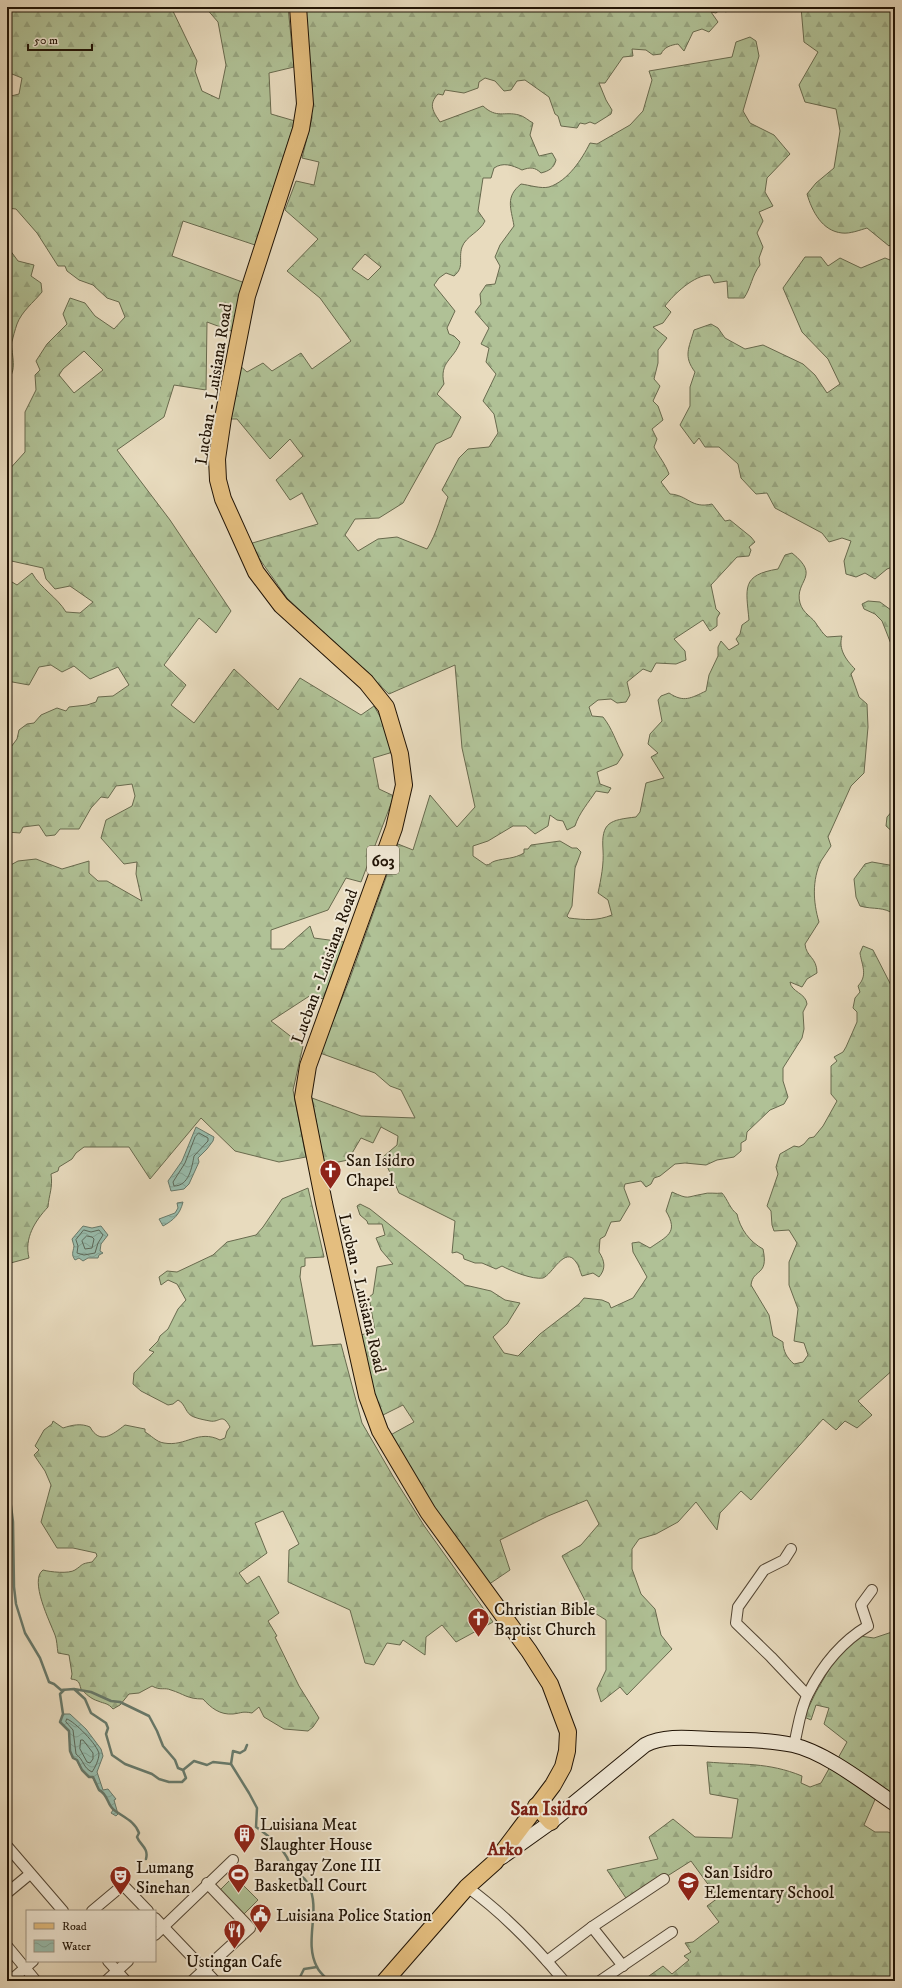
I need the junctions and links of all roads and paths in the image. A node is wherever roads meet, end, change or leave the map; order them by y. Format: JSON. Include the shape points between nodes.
{"nodes":[{"id":1,"x":298,"y":7,"type":"edge"},
{"id":2,"x":791,"y":1549,"type":"dead end"},
{"id":3,"x":872,"y":1590,"type":"dead end"},
{"id":4,"x":807,"y":1695,"type":"junction"},
{"id":5,"x":794,"y":1745,"type":"junction"},
{"id":6,"x":895,"y":1804,"type":"edge"},
{"id":7,"x":536,"y":1806,"type":"junction"},
{"id":8,"x":551,"y":1822,"type":"junction"},
{"id":9,"x":7,"y":1846,"type":"edge"},
{"id":10,"x":233,"y":1860,"type":"dead end"},
{"id":11,"x":495,"y":1862,"type":"junction"},
{"id":12,"x":30,"y":1874,"type":"junction"},
{"id":13,"x":664,"y":1879,"type":"dead end"},
{"id":14,"x":207,"y":1883,"type":"junction"},
{"id":15,"x":467,"y":1887,"type":"junction"},
{"id":16,"x":7,"y":1894,"type":"edge"},
{"id":17,"x":61,"y":1910,"type":"edge"},
{"id":18,"x":93,"y":1910,"type":"edge"},
{"id":19,"x":147,"y":1910,"type":"edge"},
{"id":20,"x":156,"y":1919,"type":"edge"},
{"id":21,"x":163,"y":1927,"type":"junction"},
{"id":22,"x":592,"y":1927,"type":"junction"},
{"id":23,"x":672,"y":1932,"type":"dead end"},
{"id":24,"x":156,"y":1934,"type":"edge"},
{"id":25,"x":7,"y":1946,"type":"edge"},
{"id":26,"x":547,"y":1961,"type":"junction"},
{"id":27,"x":32,"y":1962,"type":"edge"},
{"id":28,"x":109,"y":1962,"type":"edge"},
{"id":29,"x":127,"y":1962,"type":"edge"},
{"id":30,"x":623,"y":1966,"type":"junction"},
{"id":31,"x":25,"y":1968,"type":"junction"},
{"id":32,"x":205,"y":1969,"type":"junction"},
{"id":33,"x":117,"y":1972,"type":"junction"},
{"id":34,"x":391,"y":1979,"type":"edge"},
{"id":35,"x":10,"y":1981,"type":"edge"},
{"id":36,"x":36,"y":1981,"type":"edge"},
{"id":37,"x":106,"y":1981,"type":"edge"},
{"id":38,"x":126,"y":1981,"type":"edge"},
{"id":39,"x":192,"y":1981,"type":"edge"},
{"id":40,"x":215,"y":1981,"type":"edge"},
{"id":41,"x":564,"y":1981,"type":"edge"},
{"id":42,"x":600,"y":1981,"type":"edge"}],
"edges":[{"from":1,"to":7,"type":"main road","name":"Lucban - Luisiana Road","number":"603","via":[[305,104],[301,129],[247,296],[222,425],[217,459],[218,480],[223,499],[256,572],[281,606],[366,682],[386,707],[400,754],[404,785],[394,828],[308,1066],[303,1097],[367,1396],[380,1431],[428,1512],[529,1651],[550,1684],[562,1713],[568,1732],[563,1767],[553,1785]]},
{"from":2,"to":4,"type":"street","via":[[784,1560],[764,1570],[738,1606],[736,1623]]},
{"from":3,"to":4,"type":"street","via":[[861,1605],[868,1626],[836,1650]]},
{"from":4,"to":5,"type":"street"},
{"from":5,"to":6,"type":"street","via":[[825,1759]]},
{"from":5,"to":8,"type":"street","via":[[700,1738],[655,1740],[645,1745]]},
{"from":7,"to":8,"type":"main road"},
{"from":7,"to":11,"type":"main road","number":"603"},
{"from":8,"to":11,"type":"street"},
{"from":9,"to":12,"type":"street"},
{"from":10,"to":14,"type":"street"},
{"from":11,"to":15,"type":"main road","number":"603"},
{"from":12,"to":16,"type":"street"},
{"from":12,"to":17,"type":"street"},
{"from":13,"to":22,"type":"street"},
{"from":14,"to":21,"type":"street"},
{"from":14,"to":32,"type":"street","via":[[250,1928]]},
{"from":15,"to":26,"type":"street","via":[[489,1903]]},
{"from":15,"to":34,"type":"main road","number":"603"},
{"from":18,"to":19,"type":"street","via":[[123,1885]]},
{"from":20,"to":21,"type":"street"},
{"from":21,"to":24,"type":"street"},
{"from":21,"to":32,"type":"street"},
{"from":22,"to":26,"type":"street"},
{"from":22,"to":30,"type":"street"},
{"from":23,"to":30,"type":"street"},
{"from":25,"to":31,"type":"street"},
{"from":26,"to":41,"type":"street"},
{"from":27,"to":31,"type":"street"},
{"from":28,"to":33,"type":"street"},
{"from":29,"to":33,"type":"street"},
{"from":30,"to":42,"type":"street"},
{"from":31,"to":35,"type":"street"},
{"from":31,"to":36,"type":"street"},
{"from":32,"to":39,"type":"street"},
{"from":32,"to":40,"type":"street"},
{"from":33,"to":37,"type":"street"},
{"from":33,"to":38,"type":"street"}]}
